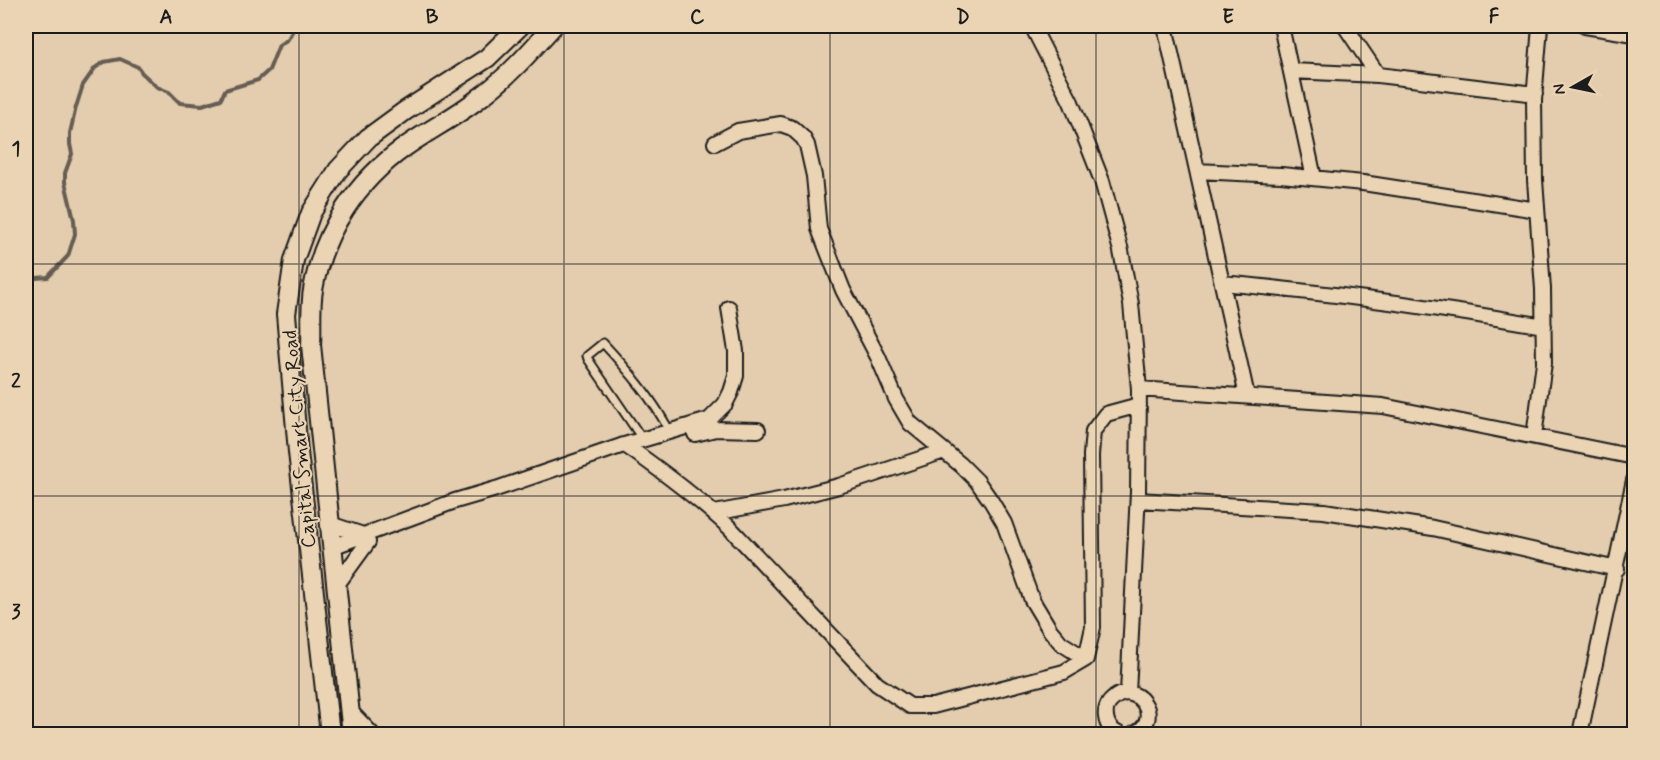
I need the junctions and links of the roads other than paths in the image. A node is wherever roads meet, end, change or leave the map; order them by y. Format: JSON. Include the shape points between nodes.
{"nodes":[{"id":1,"x":520,"y":26,"type":"edge"},
{"id":2,"x":553,"y":26,"type":"edge"},
{"id":3,"x":1032,"y":26,"type":"edge"},
{"id":4,"x":1165,"y":26,"type":"edge"},
{"id":5,"x":1281,"y":26,"type":"edge"},
{"id":6,"x":1345,"y":26,"type":"edge"},
{"id":7,"x":1540,"y":26,"type":"edge"},
{"id":8,"x":1585,"y":26,"type":"edge"},
{"id":9,"x":1635,"y":33,"type":"edge"},
{"id":10,"x":1290,"y":71,"type":"junction"},
{"id":11,"x":1378,"y":75,"type":"junction"},
{"id":12,"x":1535,"y":93,"type":"junction"},
{"id":13,"x":715,"y":143,"type":"dead end"},
{"id":14,"x":1197,"y":171,"type":"junction"},
{"id":15,"x":1314,"y":178,"type":"junction"},
{"id":16,"x":1537,"y":210,"type":"junction"},
{"id":17,"x":1222,"y":283,"type":"junction"},
{"id":18,"x":729,"y":308,"type":"dead end"},
{"id":19,"x":1544,"y":326,"type":"junction"},
{"id":20,"x":1139,"y":389,"type":"junction"},
{"id":21,"x":1247,"y":396,"type":"junction"},
{"id":22,"x":1139,"y":405,"type":"junction"},
{"id":23,"x":710,"y":425,"type":"junction"},
{"id":24,"x":758,"y":430,"type":"dead end"},
{"id":25,"x":670,"y":432,"type":"junction"},
{"id":26,"x":1534,"y":436,"type":"junction"},
{"id":27,"x":643,"y":440,"type":"junction"},
{"id":28,"x":630,"y":449,"type":"junction"},
{"id":29,"x":944,"y":451,"type":"junction"},
{"id":30,"x":1635,"y":457,"type":"edge"},
{"id":31,"x":1635,"y":480,"type":"edge"},
{"id":32,"x":1138,"y":500,"type":"junction"},
{"id":33,"x":714,"y":513,"type":"junction"},
{"id":34,"x":330,"y":524,"type":"junction"},
{"id":35,"x":365,"y":539,"type":"junction"},
{"id":36,"x":333,"y":551,"type":"junction"},
{"id":37,"x":1617,"y":569,"type":"junction"},
{"id":38,"x":336,"y":586,"type":"junction"},
{"id":39,"x":1086,"y":659,"type":"junction"},
{"id":40,"x":1128,"y":693,"type":"junction"},
{"id":41,"x":349,"y":710,"type":"junction"},
{"id":42,"x":330,"y":735,"type":"edge"},
{"id":43,"x":352,"y":735,"type":"edge"},
{"id":44,"x":372,"y":735,"type":"edge"},
{"id":45,"x":1119,"y":735,"type":"edge"},
{"id":46,"x":1134,"y":735,"type":"edge"},
{"id":47,"x":1580,"y":735,"type":"edge"}],
"edges":[{"from":1,"to":42,"type":"street","via":[[487,58],[368,138],[338,170],[311,213],[294,260],[286,314]]},
{"from":2,"to":34,"type":"street","name":"Capital Smart City Road","via":[[510,73],[377,170],[350,200],[331,233],[313,291],[311,345]]},
{"from":3,"to":20,"type":"street","via":[[1071,102],[1102,181],[1131,304]]},
{"from":4,"to":14,"type":"street"},
{"from":5,"to":10,"type":"street"},
{"from":6,"to":11,"type":"street"},
{"from":7,"to":12,"type":"street"},
{"from":8,"to":9,"type":"street"},
{"from":10,"to":11,"type":"street"},
{"from":10,"to":15,"type":"street"},
{"from":11,"to":12,"type":"street"},
{"from":12,"to":16,"type":"street"},
{"from":13,"to":29,"type":"street","via":[[738,131],[781,124],[803,138],[814,176],[819,229],[843,290],[910,423]]},
{"from":14,"to":15,"type":"street"},
{"from":14,"to":17,"type":"street"},
{"from":15,"to":16,"type":"street"},
{"from":16,"to":19,"type":"street"},
{"from":17,"to":19,"type":"street","via":[[1331,294]]},
{"from":17,"to":21,"type":"street"},
{"from":18,"to":23,"type":"street","via":[[736,376],[731,392]]},
{"from":19,"to":26,"type":"street","via":[[1545,363]]},
{"from":20,"to":21,"type":"street"},
{"from":20,"to":22,"type":"street"},
{"from":21,"to":26,"type":"street","via":[[1383,406]]},
{"from":22,"to":32,"type":"street"},
{"from":22,"to":39,"type":"street","via":[[1106,414],[1093,431],[1093,627]]},
{"from":23,"to":24,"type":"street"},
{"from":23,"to":25,"type":"street"},
{"from":23,"to":28,"type":"street"},
{"from":25,"to":27,"type":"street"},
{"from":25,"to":27,"type":"lane","via":[[627,369],[600,345],[588,359]]},
{"from":26,"to":30,"type":"street"},
{"from":27,"to":28,"type":"street"},
{"from":28,"to":33,"type":"street"},
{"from":28,"to":35,"type":"street"},
{"from":29,"to":33,"type":"street","via":[[823,490]]},
{"from":29,"to":39,"type":"street","via":[[977,481],[991,501],[1004,523],[1032,600],[1050,630],[1061,643]]},
{"from":31,"to":37,"type":"street"},
{"from":32,"to":37,"type":"street","via":[[1324,511],[1433,528]]},
{"from":32,"to":40,"type":"street"},
{"from":33,"to":39,"type":"street","via":[[877,684],[910,706],[933,706],[1064,672]]},
{"from":34,"to":35,"type":"street"},
{"from":34,"to":36,"type":"street","name":"Capital Smart City Road"},
{"from":35,"to":36,"type":"street"},
{"from":35,"to":38,"type":"street"},
{"from":36,"to":38,"type":"street","name":"Capital Smart City Road"},
{"from":37,"to":47,"type":"street"},
{"from":38,"to":41,"type":"street","name":"Capital Smart City Road"},
{"from":40,"to":45,"type":"street","via":[[1113,698],[1107,705],[1107,724]]},
{"from":40,"to":46,"type":"street","via":[[1140,698],[1148,714],[1146,724]]},
{"from":41,"to":43,"type":"street","name":"Capital Smart City Road"},
{"from":41,"to":44,"type":"street"}]}
